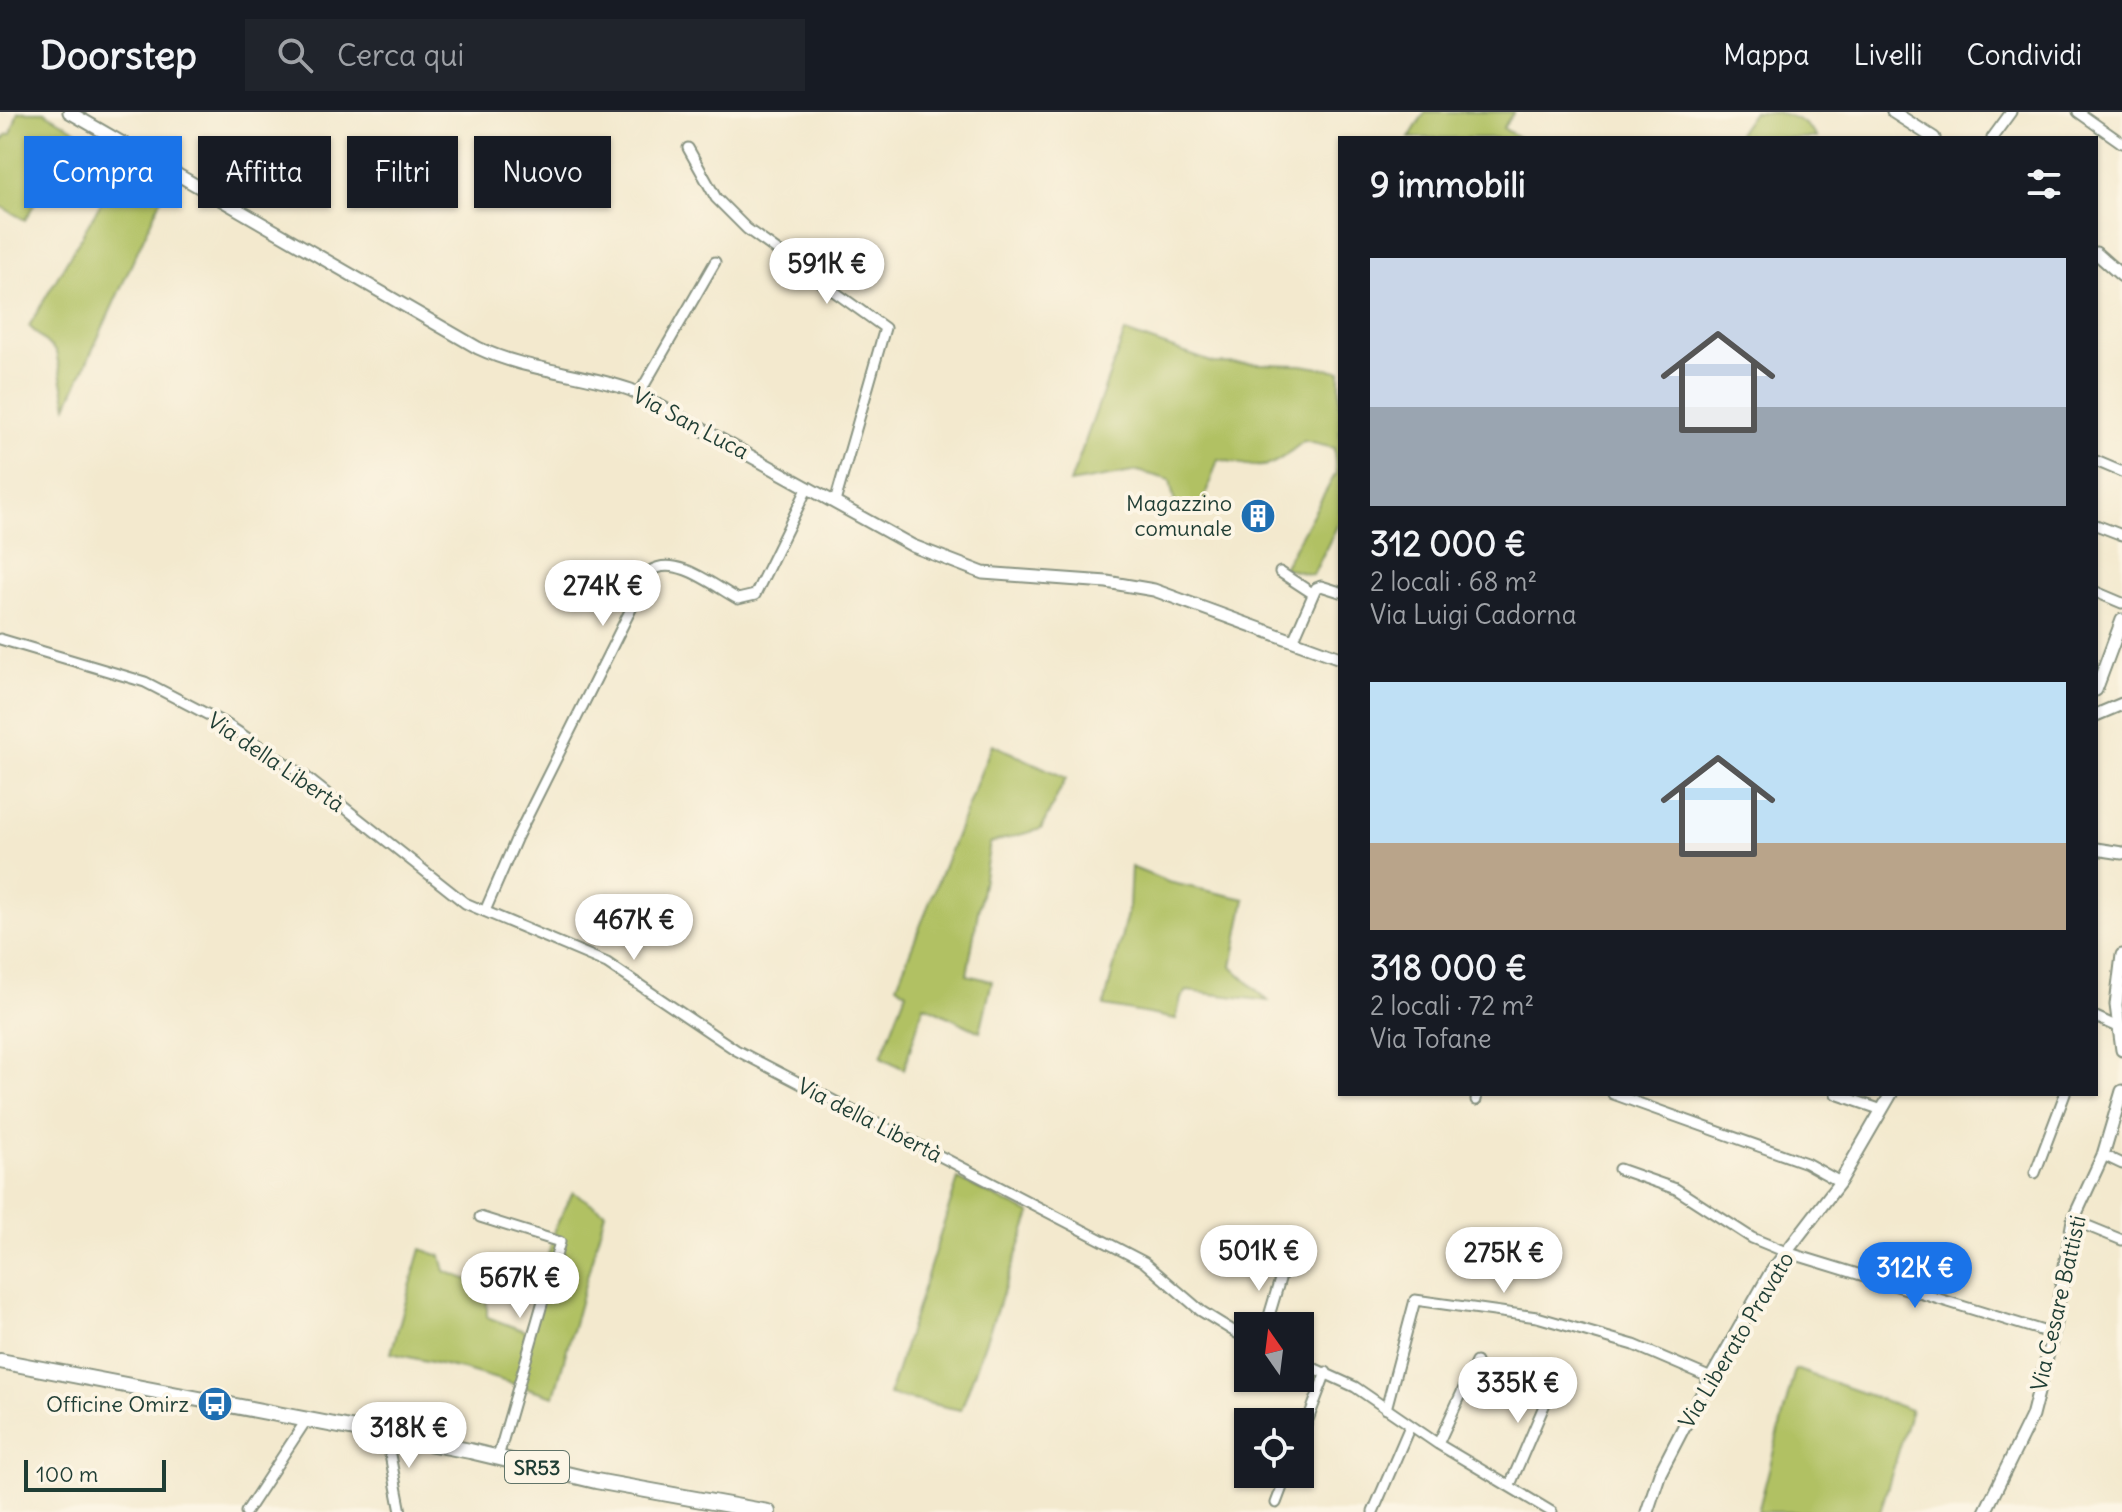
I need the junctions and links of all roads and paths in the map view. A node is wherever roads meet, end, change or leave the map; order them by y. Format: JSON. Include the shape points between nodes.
{"nodes":[{"id":1,"x":69,"y":112,"type":"edge"},
{"id":2,"x":1893,"y":112,"type":"edge"},
{"id":3,"x":2011,"y":112,"type":"edge"},
{"id":4,"x":2078,"y":112,"type":"edge"},
{"id":5,"x":1931,"y":136,"type":"edge"},
{"id":6,"x":1993,"y":136,"type":"edge"},
{"id":7,"x":2122,"y":143,"type":"edge"},
{"id":8,"x":688,"y":148,"type":"dead end"},
{"id":9,"x":2098,"y":255,"type":"edge"},
{"id":10,"x":715,"y":262,"type":"dead end"},
{"id":11,"x":2122,"y":276,"type":"edge"},
{"id":12,"x":639,"y":394,"type":"junction"},
{"id":13,"x":2098,"y":462,"type":"edge"},
{"id":14,"x":2122,"y":472,"type":"edge"},
{"id":15,"x":808,"y":487,"type":"junction"},
{"id":16,"x":835,"y":502,"type":"junction"},
{"id":17,"x":2098,"y":526,"type":"edge"},
{"id":18,"x":2122,"y":535,"type":"edge"},
{"id":19,"x":1280,"y":572,"type":"dead end"},
{"id":20,"x":1338,"y":591,"type":"edge"},
{"id":21,"x":1312,"y":593,"type":"junction"},
{"id":22,"x":2098,"y":593,"type":"edge"},
{"id":23,"x":2122,"y":603,"type":"edge"},
{"id":24,"x":2122,"y":620,"type":"edge"},
{"id":25,"x":0,"y":639,"type":"edge"},
{"id":26,"x":1293,"y":641,"type":"junction"},
{"id":27,"x":1338,"y":657,"type":"edge"},
{"id":28,"x":2100,"y":668,"type":"edge"},
{"id":29,"x":2122,"y":704,"type":"edge"},
{"id":30,"x":2098,"y":714,"type":"edge"},
{"id":31,"x":2098,"y":849,"type":"edge"},
{"id":32,"x":2122,"y":853,"type":"edge"},
{"id":33,"x":485,"y":911,"type":"junction"},
{"id":34,"x":2122,"y":955,"type":"edge"},
{"id":35,"x":2098,"y":1018,"type":"edge"},
{"id":36,"x":2118,"y":1027,"type":"junction"},
{"id":37,"x":2122,"y":1050,"type":"edge"},
{"id":38,"x":2122,"y":1091,"type":"edge"},
{"id":39,"x":1619,"y":1096,"type":"edge"},
{"id":40,"x":1842,"y":1096,"type":"edge"},
{"id":41,"x":1890,"y":1096,"type":"edge"},
{"id":42,"x":2064,"y":1096,"type":"edge"},
{"id":43,"x":1882,"y":1110,"type":"junction"},
{"id":44,"x":2103,"y":1155,"type":"junction"},
{"id":45,"x":2122,"y":1164,"type":"edge"},
{"id":46,"x":1619,"y":1169,"type":"dead end"},
{"id":47,"x":2035,"y":1173,"type":"dead end"},
{"id":48,"x":1840,"y":1182,"type":"junction"},
{"id":49,"x":480,"y":1217,"type":"dead end"},
{"id":50,"x":2073,"y":1220,"type":"junction"},
{"id":51,"x":2122,"y":1240,"type":"edge"},
{"id":52,"x":1786,"y":1252,"type":"junction"},
{"id":53,"x":1283,"y":1269,"type":"dead end"},
{"id":54,"x":1270,"y":1312,"type":"edge"},
{"id":55,"x":1234,"y":1331,"type":"edge"},
{"id":56,"x":2053,"y":1334,"type":"junction"},
{"id":57,"x":0,"y":1361,"type":"edge"},
{"id":58,"x":1476,"y":1362,"type":"dead end"},
{"id":59,"x":1314,"y":1367,"type":"edge"},
{"id":60,"x":1326,"y":1372,"type":"junction"},
{"id":61,"x":1556,"y":1378,"type":"dead end"},
{"id":62,"x":1711,"y":1378,"type":"junction"},
{"id":63,"x":1312,"y":1408,"type":"edge"},
{"id":64,"x":1386,"y":1409,"type":"junction"},
{"id":65,"x":307,"y":1419,"type":"junction"},
{"id":66,"x":1410,"y":1426,"type":"junction"},
{"id":67,"x":386,"y":1434,"type":"junction"},
{"id":68,"x":1438,"y":1444,"type":"junction"},
{"id":69,"x":498,"y":1457,"type":"junction"},
{"id":70,"x":1510,"y":1485,"type":"junction"},
{"id":71,"x":1282,"y":1488,"type":"edge"},
{"id":72,"x":1276,"y":1503,"type":"dead end"},
{"id":73,"x":246,"y":1512,"type":"edge"},
{"id":74,"x":401,"y":1512,"type":"edge"},
{"id":75,"x":768,"y":1512,"type":"edge"},
{"id":76,"x":1373,"y":1512,"type":"edge"},
{"id":77,"x":1552,"y":1512,"type":"edge"},
{"id":78,"x":1647,"y":1512,"type":"edge"},
{"id":79,"x":1985,"y":1512,"type":"edge"}],
"edges":[{"from":1,"to":12,"type":"street","name":"Via San Luca","via":[[478,348],[523,366],[582,375]]},
{"from":2,"to":5,"type":"street"},
{"from":3,"to":6,"type":"street"},
{"from":4,"to":7,"type":"street"},
{"from":8,"to":16,"type":"street","via":[[716,198],[747,229],[885,328]]},
{"from":9,"to":11,"type":"street"},
{"from":10,"to":12,"type":"street"},
{"from":12,"to":15,"type":"street","name":"Via San Luca"},
{"from":13,"to":14,"type":"street"},
{"from":15,"to":16,"type":"street","name":"Via San Luca"},
{"from":15,"to":33,"type":"street","via":[[755,595],[738,599],[675,565],[650,571]]},
{"from":16,"to":26,"type":"street","name":"Via San Luca","via":[[913,546],[983,573],[1131,584]]},
{"from":17,"to":18,"type":"street"},
{"from":19,"to":21,"type":"street"},
{"from":20,"to":21,"type":"street","via":[[1321,586]]},
{"from":21,"to":26,"type":"street"},
{"from":22,"to":23,"type":"street"},
{"from":24,"to":28,"type":"street"},
{"from":25,"to":33,"type":"street","name":"Via della Libertà","via":[[145,682],[226,724],[306,777],[465,903]]},
{"from":26,"to":27,"type":"street","name":"Via San Luca"},
{"from":29,"to":30,"type":"street"},
{"from":31,"to":32,"type":"street"},
{"from":33,"to":55,"type":"street","name":"Via della Libertà","via":[[607,963],[736,1050],[1144,1262],[1201,1311]]},
{"from":34,"to":36,"type":"street"},
{"from":35,"to":36,"type":"street"},
{"from":36,"to":37,"type":"street"},
{"from":38,"to":44,"type":"street","name":"Via Cesare Battisti"},
{"from":39,"to":48,"type":"street","via":[[1806,1163]]},
{"from":40,"to":43,"type":"street"},
{"from":41,"to":43,"type":"street","name":"Via Liberato Pravato"},
{"from":42,"to":47,"type":"street"},
{"from":43,"to":48,"type":"street","name":"Via Liberato Pravato"},
{"from":44,"to":45,"type":"street"},
{"from":44,"to":50,"type":"street","name":"Via Cesare Battisti"},
{"from":46,"to":52,"type":"street","via":[[1676,1189],[1752,1238]]},
{"from":48,"to":52,"type":"street","name":"Via Liberato Pravato"},
{"from":49,"to":69,"type":"street","via":[[560,1242]]},
{"from":50,"to":51,"type":"street"},
{"from":50,"to":56,"type":"street","name":"Via Cesare Battisti"},
{"from":52,"to":56,"type":"street"},
{"from":52,"to":62,"type":"street","name":"Via Liberato Pravato"},
{"from":53,"to":54,"type":"street"},
{"from":56,"to":79,"type":"street","name":"Via Cesare Battisti","via":[[2032,1416]]},
{"from":57,"to":65,"type":"main road","number":"SR53"},
{"from":58,"to":68,"type":"street"},
{"from":59,"to":60,"type":"street"},
{"from":60,"to":63,"type":"street"},
{"from":60,"to":64,"type":"street"},
{"from":61,"to":70,"type":"street"},
{"from":62,"to":64,"type":"street","via":[[1634,1345],[1537,1317],[1415,1300]]},
{"from":62,"to":78,"type":"street","name":"Via Liberato Pravato","via":[[1660,1473]]},
{"from":64,"to":66,"type":"street"},
{"from":65,"to":67,"type":"main road","number":"SR53"},
{"from":65,"to":73,"type":"street"},
{"from":66,"to":68,"type":"street"},
{"from":66,"to":76,"type":"street"},
{"from":67,"to":69,"type":"main road","number":"SR53"},
{"from":67,"to":74,"type":"street"},
{"from":68,"to":70,"type":"street"},
{"from":69,"to":75,"type":"main road","number":"SR53"},
{"from":70,"to":77,"type":"street"},
{"from":71,"to":72,"type":"street"}]}
